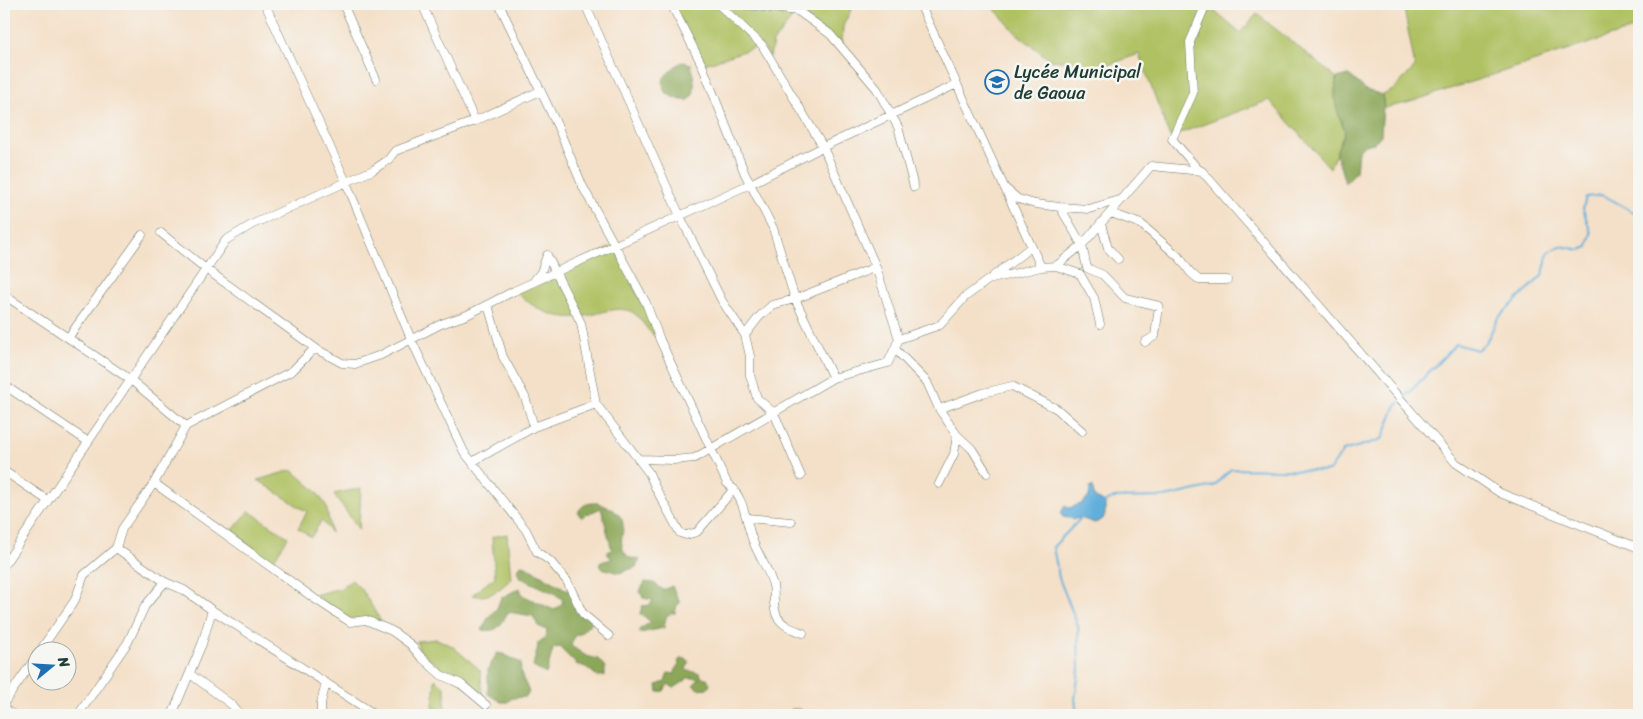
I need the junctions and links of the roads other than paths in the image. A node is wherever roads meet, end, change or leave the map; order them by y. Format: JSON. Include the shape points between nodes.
{"nodes":[{"id":1,"x":265,"y":4,"type":"edge"},
{"id":2,"x":343,"y":4,"type":"edge"},
{"id":3,"x":422,"y":4,"type":"edge"},
{"id":4,"x":499,"y":4,"type":"edge"},
{"id":5,"x":585,"y":4,"type":"edge"},
{"id":6,"x":671,"y":4,"type":"edge"},
{"id":7,"x":718,"y":4,"type":"edge"},
{"id":8,"x":738,"y":4,"type":"edge"},
{"id":9,"x":920,"y":4,"type":"edge"},
{"id":10,"x":1206,"y":4,"type":"edge"},
{"id":11,"x":376,"y":79,"type":"dead end"},
{"id":12,"x":957,"y":84,"type":"junction"},
{"id":13,"x":540,"y":91,"type":"junction"},
{"id":14,"x":891,"y":115,"type":"junction"},
{"id":15,"x":475,"y":121,"type":"junction"},
{"id":16,"x":823,"y":147,"type":"junction"},
{"id":17,"x":1202,"y":171,"type":"junction"},
{"id":18,"x":346,"y":182,"type":"junction"},
{"id":19,"x":750,"y":184,"type":"junction"},
{"id":20,"x":914,"y":186,"type":"dead end"},
{"id":21,"x":1004,"y":188,"type":"junction"},
{"id":22,"x":1123,"y":199,"type":"junction"},
{"id":23,"x":1060,"y":207,"type":"junction"},
{"id":24,"x":1111,"y":213,"type":"junction"},
{"id":25,"x":680,"y":216,"type":"junction"},
{"id":26,"x":1100,"y":224,"type":"junction"},
{"id":27,"x":161,"y":233,"type":"dead end"},
{"id":28,"x":142,"y":235,"type":"dead end"},
{"id":29,"x":1082,"y":245,"type":"junction"},
{"id":30,"x":614,"y":246,"type":"junction"},
{"id":31,"x":1031,"y":247,"type":"junction"},
{"id":32,"x":1118,"y":259,"type":"dead end"},
{"id":33,"x":1056,"y":266,"type":"junction"},
{"id":34,"x":876,"y":267,"type":"junction"},
{"id":35,"x":1041,"y":267,"type":"junction"},
{"id":36,"x":206,"y":269,"type":"junction"},
{"id":37,"x":556,"y":272,"type":"junction"},
{"id":38,"x":988,"y":280,"type":"junction"},
{"id":39,"x":1227,"y":280,"type":"dead end"},
{"id":40,"x":533,"y":282,"type":"junction"},
{"id":41,"x":4,"y":296,"type":"edge"},
{"id":42,"x":795,"y":299,"type":"junction"},
{"id":43,"x":488,"y":305,"type":"junction"},
{"id":44,"x":1100,"y":324,"type":"dead end"},
{"id":45,"x":745,"y":335,"type":"junction"},
{"id":46,"x":68,"y":338,"type":"junction"},
{"id":47,"x":411,"y":339,"type":"junction"},
{"id":48,"x":900,"y":339,"type":"junction"},
{"id":49,"x":1145,"y":342,"type":"dead end"},
{"id":50,"x":895,"y":348,"type":"junction"},
{"id":51,"x":318,"y":350,"type":"junction"},
{"id":52,"x":833,"y":378,"type":"junction"},
{"id":53,"x":131,"y":380,"type":"junction"},
{"id":54,"x":4,"y":385,"type":"edge"},
{"id":55,"x":596,"y":404,"type":"junction"},
{"id":56,"x":939,"y":408,"type":"junction"},
{"id":57,"x":774,"y":413,"type":"junction"},
{"id":58,"x":186,"y":426,"type":"junction"},
{"id":59,"x":534,"y":427,"type":"junction"},
{"id":60,"x":1082,"y":431,"type":"dead end"},
{"id":61,"x":957,"y":435,"type":"junction"},
{"id":62,"x":87,"y":441,"type":"junction"},
{"id":63,"x":712,"y":449,"type":"junction"},
{"id":64,"x":639,"y":459,"type":"junction"},
{"id":65,"x":472,"y":462,"type":"junction"},
{"id":66,"x":4,"y":471,"type":"edge"},
{"id":67,"x":987,"y":473,"type":"dead end"},
{"id":68,"x":801,"y":476,"type":"dead end"},
{"id":69,"x":154,"y":484,"type":"junction"},
{"id":70,"x":939,"y":484,"type":"dead end"},
{"id":71,"x":734,"y":489,"type":"junction"},
{"id":72,"x":46,"y":500,"type":"junction"},
{"id":73,"x":747,"y":518,"type":"junction"},
{"id":74,"x":791,"y":522,"type":"dead end"},
{"id":75,"x":116,"y":548,"type":"junction"},
{"id":76,"x":1639,"y":548,"type":"edge"},
{"id":77,"x":4,"y":565,"type":"edge"},
{"id":78,"x":165,"y":582,"type":"junction"},
{"id":79,"x":212,"y":610,"type":"junction"},
{"id":80,"x":803,"y":633,"type":"dead end"},
{"id":81,"x":609,"y":636,"type":"dead end"},
{"id":82,"x":46,"y":642,"type":"edge"},
{"id":83,"x":28,"y":668,"type":"edge"},
{"id":84,"x":190,"y":674,"type":"junction"},
{"id":85,"x":326,"y":682,"type":"junction"},
{"id":86,"x":4,"y":703,"type":"edge"},
{"id":87,"x":486,"y":705,"type":"dead end"},
{"id":88,"x":4,"y":708,"type":"edge"},
{"id":89,"x":13,"y":715,"type":"edge"},
{"id":90,"x":78,"y":715,"type":"edge"},
{"id":91,"x":172,"y":715,"type":"edge"},
{"id":92,"x":240,"y":715,"type":"edge"},
{"id":93,"x":321,"y":715,"type":"edge"},
{"id":94,"x":376,"y":715,"type":"edge"}],
"edges":[{"from":1,"to":18,"type":"street"},
{"from":2,"to":11,"type":"street"},
{"from":3,"to":15,"type":"street"},
{"from":4,"to":13,"type":"street"},
{"from":5,"to":25,"type":"street"},
{"from":6,"to":19,"type":"street","via":[[702,65]]},
{"from":7,"to":16,"type":"street","via":[[762,45]]},
{"from":8,"to":14,"type":"street","via":[[798,11],[830,34],[877,89]]},
{"from":9,"to":12,"type":"street"},
{"from":10,"to":17,"type":"street","via":[[1190,42],[1193,93],[1172,139]]},
{"from":12,"to":14,"type":"street"},
{"from":12,"to":21,"type":"street"},
{"from":13,"to":15,"type":"street"},
{"from":13,"to":30,"type":"street","via":[[583,187]]},
{"from":14,"to":16,"type":"street"},
{"from":14,"to":20,"type":"street","via":[[898,126]]},
{"from":15,"to":18,"type":"street","via":[[395,151],[373,170]]},
{"from":16,"to":19,"type":"street"},
{"from":16,"to":34,"type":"street"},
{"from":17,"to":22,"type":"street","via":[[1151,166]]},
{"from":17,"to":76,"type":"street","via":[[1456,463],[1500,493]]},
{"from":18,"to":36,"type":"street","via":[[253,224],[226,240]]},
{"from":18,"to":47,"type":"street"},
{"from":19,"to":25,"type":"street"},
{"from":19,"to":42,"type":"street","via":[[773,228]]},
{"from":21,"to":23,"type":"street","via":[[1018,199]]},
{"from":21,"to":31,"type":"street"},
{"from":22,"to":23,"type":"street","via":[[1089,209]]},
{"from":22,"to":24,"type":"street"},
{"from":23,"to":29,"type":"street"},
{"from":24,"to":26,"type":"street"},
{"from":24,"to":39,"type":"street","via":[[1141,224],[1180,258],[1199,280]]},
{"from":25,"to":30,"type":"street"},
{"from":25,"to":45,"type":"street","via":[[722,301]]},
{"from":26,"to":29,"type":"street"},
{"from":26,"to":32,"type":"street","via":[[1108,248]]},
{"from":27,"to":36,"type":"street"},
{"from":28,"to":46,"type":"street"},
{"from":29,"to":33,"type":"street"},
{"from":29,"to":49,"type":"street","via":[[1088,268],[1103,275],[1126,298],[1159,306],[1155,336]]},
{"from":30,"to":37,"type":"street"},
{"from":30,"to":63,"type":"street","via":[[646,303]]},
{"from":31,"to":35,"type":"street"},
{"from":31,"to":38,"type":"street"},
{"from":33,"to":35,"type":"street"},
{"from":33,"to":44,"type":"street","via":[[1080,274],[1094,298]]},
{"from":34,"to":42,"type":"street"},
{"from":34,"to":48,"type":"street"},
{"from":35,"to":38,"type":"street"},
{"from":36,"to":51,"type":"street"},
{"from":36,"to":53,"type":"street"},
{"from":37,"to":40,"type":"street"},
{"from":37,"to":40,"type":"street","via":[[547,255]]},
{"from":37,"to":55,"type":"street","via":[[581,323]]},
{"from":38,"to":48,"type":"street","via":[[965,297],[940,324]]},
{"from":40,"to":43,"type":"street"},
{"from":41,"to":46,"type":"street"},
{"from":42,"to":45,"type":"street","via":[[772,305]]},
{"from":42,"to":52,"type":"street"},
{"from":43,"to":47,"type":"street"},
{"from":43,"to":59,"type":"street","via":[[503,357],[525,396]]},
{"from":45,"to":57,"type":"street","via":[[750,375],[757,398]]},
{"from":46,"to":53,"type":"street"},
{"from":47,"to":51,"type":"street","via":[[355,364],[342,363]]},
{"from":47,"to":65,"type":"street","via":[[462,450]]},
{"from":48,"to":50,"type":"street"},
{"from":50,"to":52,"type":"street","via":[[888,363]]},
{"from":50,"to":56,"type":"street","via":[[927,382]]},
{"from":51,"to":58,"type":"street","via":[[312,351],[292,371]]},
{"from":52,"to":57,"type":"street"},
{"from":53,"to":58,"type":"street"},
{"from":53,"to":62,"type":"street"},
{"from":54,"to":62,"type":"street"},
{"from":55,"to":59,"type":"street"},
{"from":55,"to":64,"type":"street"},
{"from":56,"to":60,"type":"street","via":[[1012,386],[1057,409]]},
{"from":56,"to":61,"type":"street"},
{"from":57,"to":63,"type":"street"},
{"from":57,"to":68,"type":"street"},
{"from":58,"to":69,"type":"street"},
{"from":59,"to":65,"type":"street"},
{"from":61,"to":67,"type":"street","via":[[972,449]]},
{"from":61,"to":70,"type":"street","via":[[954,454]]},
{"from":62,"to":72,"type":"street"},
{"from":63,"to":64,"type":"street","via":[[695,458]]},
{"from":63,"to":71,"type":"street"},
{"from":64,"to":71,"type":"street","via":[[650,473],[677,529],[686,535],[697,532]]},
{"from":65,"to":81,"type":"street","via":[[526,530],[537,552],[550,561],[567,581],[583,614]]},
{"from":66,"to":72,"type":"street"},
{"from":69,"to":75,"type":"street","via":[[122,529]]},
{"from":69,"to":87,"type":"street","via":[[350,622],[366,620],[392,631],[441,675],[462,684]]},
{"from":71,"to":73,"type":"street"},
{"from":72,"to":77,"type":"street"},
{"from":73,"to":74,"type":"street"},
{"from":73,"to":80,"type":"street","via":[[748,532],[773,586],[777,616],[784,625]]},
{"from":75,"to":78,"type":"street"},
{"from":75,"to":82,"type":"street","via":[[84,575],[75,600]]},
{"from":78,"to":79,"type":"street","via":[[184,590]]},
{"from":78,"to":90,"type":"street","via":[[145,606],[128,642]]},
{"from":79,"to":84,"type":"street"},
{"from":79,"to":85,"type":"street"},
{"from":83,"to":86,"type":"street"},
{"from":84,"to":91,"type":"street"},
{"from":84,"to":92,"type":"street","via":[[232,705]]},
{"from":85,"to":93,"type":"street"},
{"from":85,"to":94,"type":"street"},
{"from":88,"to":89,"type":"street"}]}
